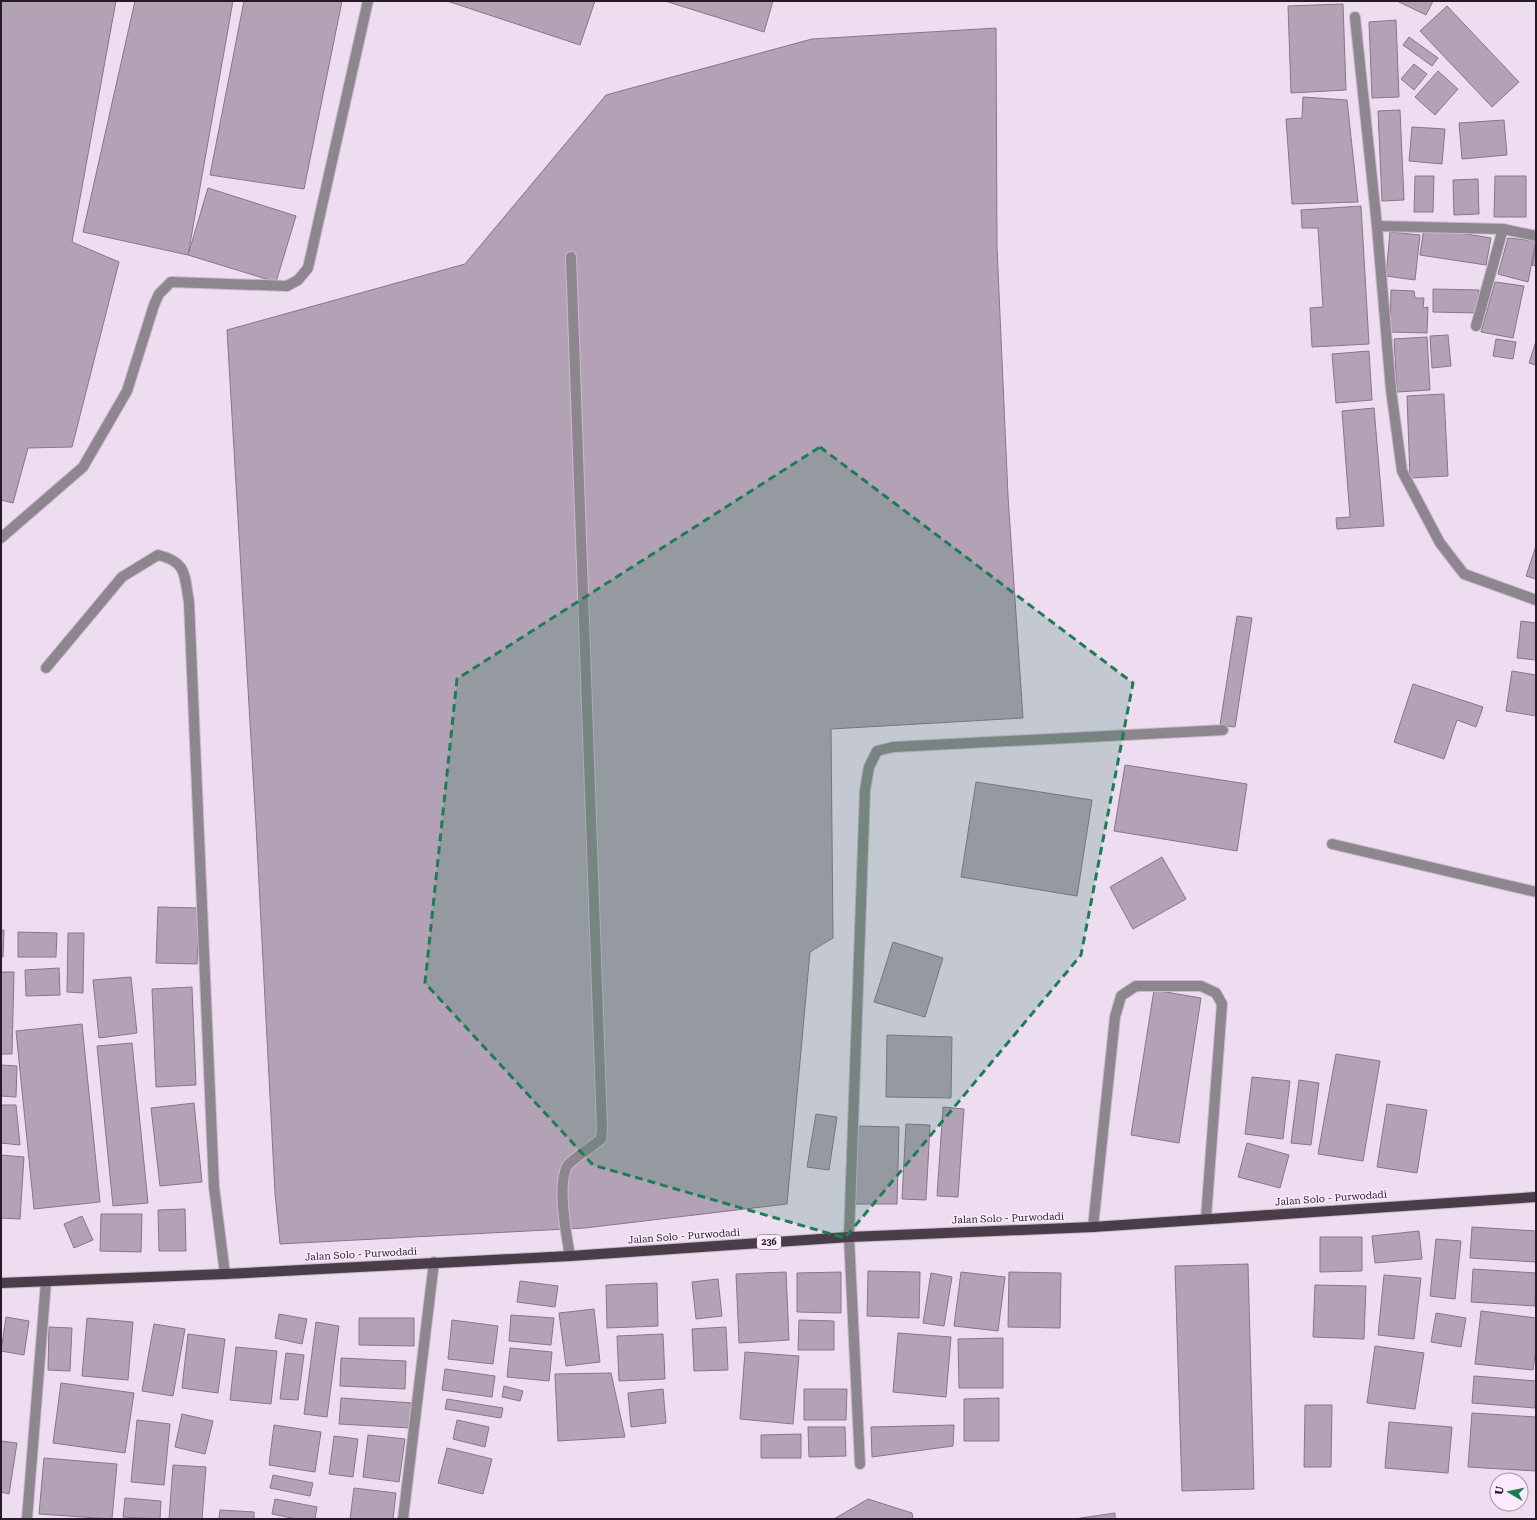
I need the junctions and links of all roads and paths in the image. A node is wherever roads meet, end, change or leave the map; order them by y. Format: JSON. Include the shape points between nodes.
{"nodes":[{"id":1,"x":368,"y":1,"type":"edge"},
{"id":2,"x":1355,"y":17,"type":"dead end"},
{"id":3,"x":1377,"y":226,"type":"junction"},
{"id":4,"x":1503,"y":229,"type":"junction"},
{"id":5,"x":1536,"y":236,"type":"edge"},
{"id":6,"x":571,"y":257,"type":"dead end"},
{"id":7,"x":1476,"y":326,"type":"dead end"},
{"id":8,"x":1,"y":538,"type":"edge"},
{"id":9,"x":1536,"y":600,"type":"edge"},
{"id":10,"x":46,"y":668,"type":"dead end"},
{"id":11,"x":1223,"y":730,"type":"dead end"},
{"id":12,"x":1332,"y":844,"type":"dead end"},
{"id":13,"x":1536,"y":892,"type":"edge"},
{"id":14,"x":1536,"y":1197,"type":"edge"},
{"id":15,"x":1206,"y":1218,"type":"junction"},
{"id":16,"x":1093,"y":1227,"type":"junction"},
{"id":17,"x":849,"y":1237,"type":"junction"},
{"id":18,"x":570,"y":1256,"type":"junction"},
{"id":19,"x":434,"y":1262,"type":"junction"},
{"id":20,"x":225,"y":1274,"type":"junction"},
{"id":21,"x":46,"y":1282,"type":"junction"},
{"id":22,"x":1,"y":1284,"type":"edge"},
{"id":23,"x":860,"y":1464,"type":"dead end"},
{"id":24,"x":27,"y":1519,"type":"edge"},
{"id":25,"x":403,"y":1519,"type":"edge"}],
"edges":[{"from":1,"to":8,"type":"street","via":[[308,268],[298,280],[287,286],[171,282],[159,294],[154,305],[127,391],[83,467]]},
{"from":2,"to":3,"type":"street"},
{"from":3,"to":4,"type":"street"},
{"from":3,"to":9,"type":"street","via":[[1391,390],[1402,471],[1440,543],[1464,574]]},
{"from":4,"to":5,"type":"street"},
{"from":4,"to":7,"type":"street"},
{"from":6,"to":18,"type":"street","via":[[602,1128],[601,1139],[568,1165],[564,1178],[564,1221]]},
{"from":10,"to":20,"type":"street","via":[[122,577],[158,555],[172,558],[182,567],[188,602],[214,1188]]},
{"from":11,"to":17,"type":"street","via":[[893,747],[877,751],[869,766],[865,790]]},
{"from":12,"to":13,"type":"street"},
{"from":14,"to":15,"type":"main road","name":"Jalan Solo - Purwodadi","number":"236"},
{"from":15,"to":16,"type":"main road","name":"Jalan Solo - Purwodadi","number":"236"},
{"from":15,"to":16,"type":"street","via":[[1222,1004],[1216,993],[1201,986],[1136,986],[1121,996],[1115,1017]]},
{"from":16,"to":17,"type":"main road","name":"Jalan Solo - Purwodadi","number":"236"},
{"from":17,"to":18,"type":"main road","name":"Jalan Solo - Purwodadi","number":"236"},
{"from":17,"to":23,"type":"street"},
{"from":18,"to":19,"type":"main road","name":"Jalan Solo - Purwodadi","number":"236"},
{"from":19,"to":20,"type":"main road","name":"Jalan Solo - Purwodadi","number":"236"},
{"from":19,"to":25,"type":"street"},
{"from":20,"to":21,"type":"main road","name":"Jalan Solo - Purwodadi","number":"236"},
{"from":21,"to":22,"type":"main road","name":"Jalan Solo - Purwodadi","number":"236"},
{"from":21,"to":24,"type":"street"}]}
